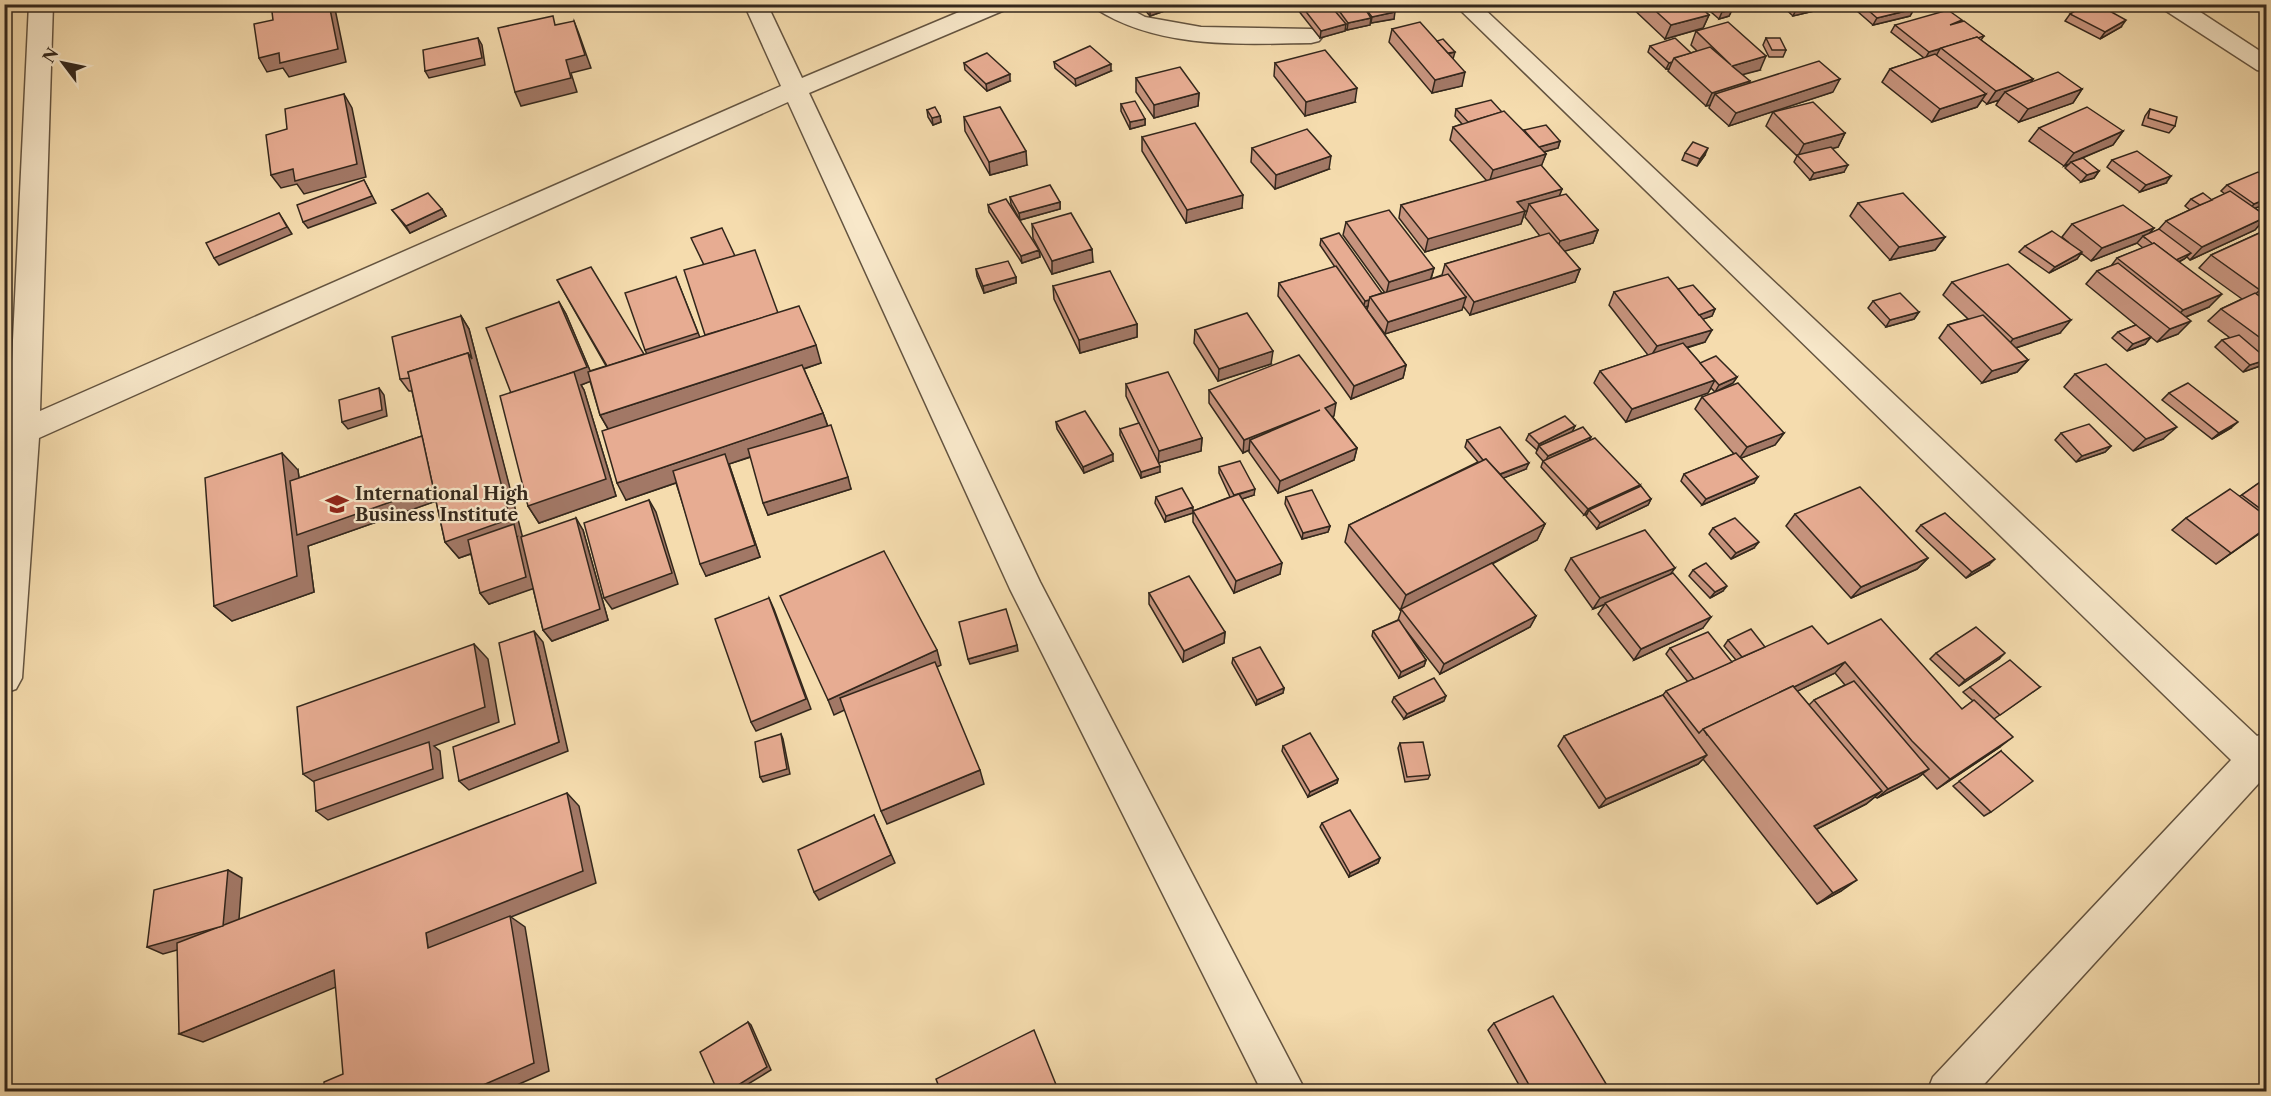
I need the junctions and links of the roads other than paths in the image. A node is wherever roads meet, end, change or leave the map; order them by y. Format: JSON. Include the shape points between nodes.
{"nodes":[{"id":1,"x":41,"y":4,"type":"edge"},
{"id":2,"x":755,"y":4,"type":"edge"},
{"id":3,"x":999,"y":4,"type":"edge"},
{"id":4,"x":1104,"y":4,"type":"edge"},
{"id":5,"x":1465,"y":4,"type":"edge"},
{"id":6,"x":2171,"y":4,"type":"edge"},
{"id":7,"x":1311,"y":36,"type":"dead end"},
{"id":8,"x":2266,"y":65,"type":"edge"},
{"id":9,"x":796,"y":89,"type":"junction"},
{"id":10,"x":14,"y":436,"type":"edge"},
{"id":11,"x":4,"y":678,"type":"edge"},
{"id":12,"x":2263,"y":759,"type":"edge"},
{"id":13,"x":1285,"y":1092,"type":"edge"},
{"id":14,"x":1948,"y":1092,"type":"edge"}],
"edges":[{"from":1,"to":10,"type":"street"},
{"from":2,"to":9,"type":"street"},
{"from":3,"to":9,"type":"street"},
{"from":4,"to":7,"type":"street","via":[[1135,22],[1164,28],[1210,35]]},
{"from":5,"to":12,"type":"street"},
{"from":6,"to":8,"type":"street"},
{"from":9,"to":10,"type":"street"},
{"from":9,"to":13,"type":"street","via":[[1027,589]]},
{"from":10,"to":11,"type":"street"},
{"from":12,"to":14,"type":"street"}]}
